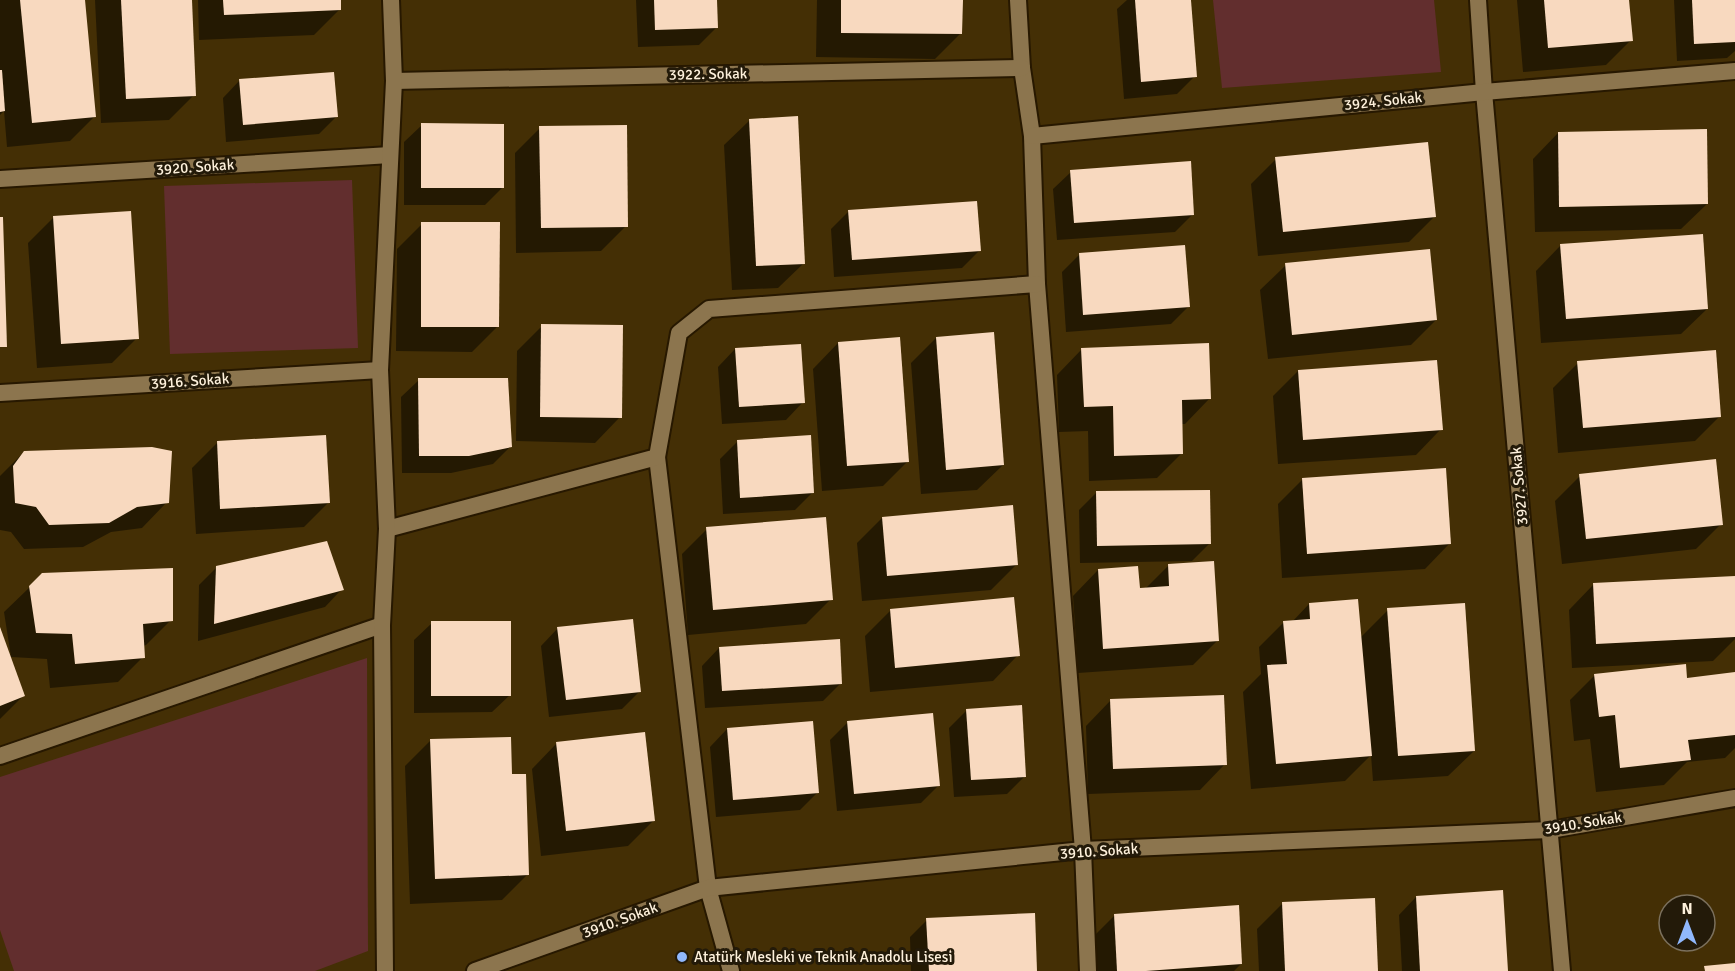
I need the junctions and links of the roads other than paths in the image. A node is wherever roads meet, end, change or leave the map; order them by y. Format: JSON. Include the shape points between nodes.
{"nodes":[{"id":1,"x":392,"y":0,"type":"edge"},
{"id":2,"x":1018,"y":0,"type":"edge"},
{"id":3,"x":1478,"y":0,"type":"edge"},
{"id":4,"x":1022,"y":68,"type":"junction"},
{"id":5,"x":1735,"y":71,"type":"edge"},
{"id":6,"x":394,"y":81,"type":"junction"},
{"id":7,"x":1484,"y":92,"type":"junction"},
{"id":8,"x":1032,"y":136,"type":"junction"},
{"id":9,"x":390,"y":155,"type":"junction"},
{"id":10,"x":0,"y":179,"type":"edge"},
{"id":11,"x":1037,"y":284,"type":"junction"},
{"id":12,"x":380,"y":370,"type":"junction"},
{"id":13,"x":0,"y":393,"type":"edge"},
{"id":14,"x":657,"y":457,"type":"junction"},
{"id":15,"x":387,"y":529,"type":"junction"},
{"id":16,"x":382,"y":625,"type":"junction"},
{"id":17,"x":0,"y":756,"type":"edge"},
{"id":18,"x":1735,"y":798,"type":"edge"},
{"id":19,"x":1550,"y":830,"type":"junction"},
{"id":20,"x":1083,"y":850,"type":"junction"},
{"id":21,"x":708,"y":888,"type":"junction"},
{"id":22,"x":385,"y":971,"type":"edge"},
{"id":23,"x":475,"y":971,"type":"edge"},
{"id":24,"x":731,"y":971,"type":"edge"},
{"id":25,"x":1088,"y":971,"type":"edge"},
{"id":26,"x":1562,"y":971,"type":"edge"}],
"edges":[{"from":1,"to":6,"type":"street"},
{"from":2,"to":4,"type":"street"},
{"from":3,"to":7,"type":"street","name":"3927. Sokak"},
{"from":4,"to":6,"type":"street","name":"3922. Sokak"},
{"from":4,"to":8,"type":"street"},
{"from":5,"to":7,"type":"street","name":"3924. Sokak"},
{"from":6,"to":9,"type":"street"},
{"from":7,"to":8,"type":"street","name":"3924. Sokak"},
{"from":7,"to":19,"type":"street","name":"3927. Sokak"},
{"from":8,"to":11,"type":"street"},
{"from":9,"to":10,"type":"street","name":"3920. Sokak"},
{"from":9,"to":12,"type":"street"},
{"from":11,"to":14,"type":"street","via":[[709,309],[679,333]]},
{"from":11,"to":20,"type":"street"},
{"from":12,"to":13,"type":"street","name":"3916. Sokak"},
{"from":12,"to":15,"type":"street"},
{"from":14,"to":15,"type":"street"},
{"from":14,"to":21,"type":"street"},
{"from":15,"to":16,"type":"street"},
{"from":16,"to":17,"type":"street"},
{"from":16,"to":22,"type":"street"},
{"from":18,"to":19,"type":"street","name":"3910. Sokak"},
{"from":19,"to":20,"type":"street","name":"3910. Sokak"},
{"from":19,"to":26,"type":"street","name":"3927. Sokak"},
{"from":20,"to":21,"type":"street","name":"3910. Sokak"},
{"from":20,"to":25,"type":"street"},
{"from":21,"to":23,"type":"street","name":"3910. Sokak"},
{"from":21,"to":24,"type":"street"}]}
